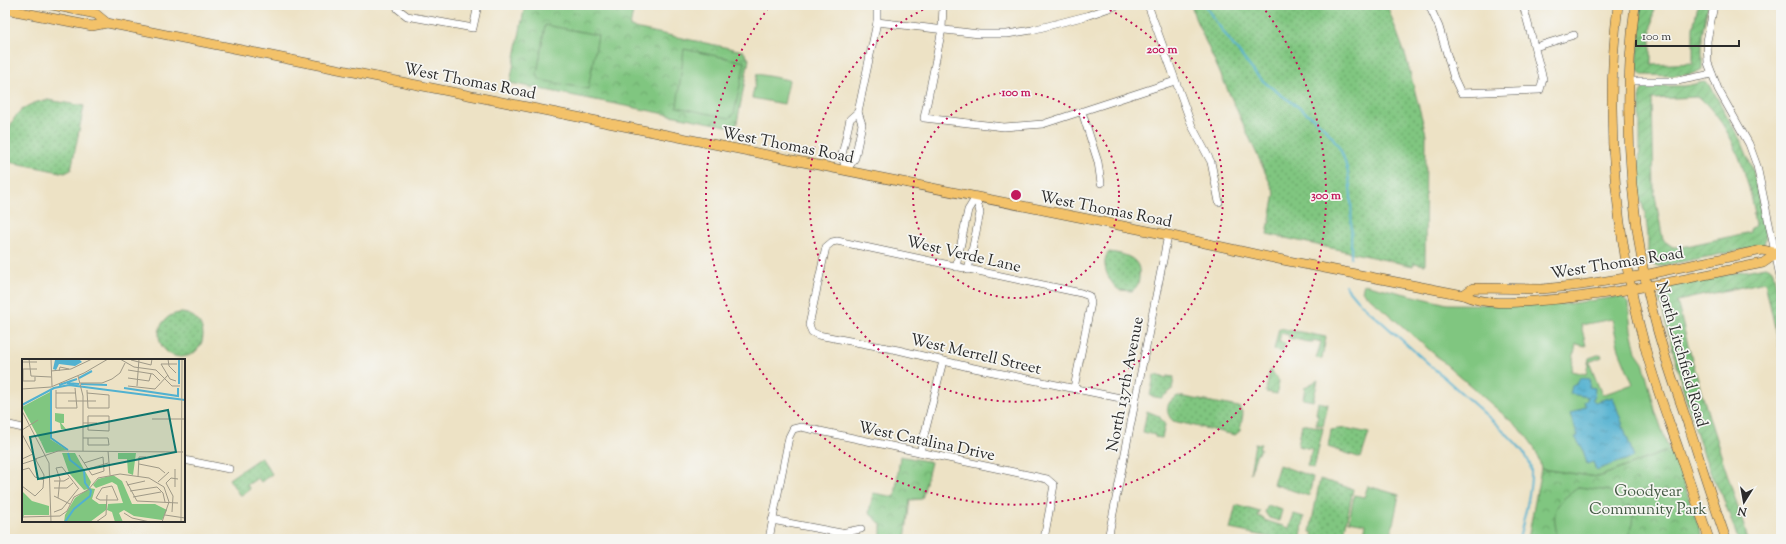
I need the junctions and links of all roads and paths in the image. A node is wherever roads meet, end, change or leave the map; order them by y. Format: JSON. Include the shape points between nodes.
{"nodes":[{"id":1,"x":52,"y":5,"type":"edge"},
{"id":2,"x":478,"y":5,"type":"edge"},
{"id":3,"x":877,"y":5,"type":"edge"},
{"id":4,"x":943,"y":5,"type":"edge"},
{"id":5,"x":1118,"y":5,"type":"edge"},
{"id":6,"x":1148,"y":5,"type":"edge"},
{"id":7,"x":1429,"y":5,"type":"edge"},
{"id":8,"x":1523,"y":5,"type":"edge"},
{"id":9,"x":1618,"y":5,"type":"edge"},
{"id":10,"x":1634,"y":5,"type":"edge"},
{"id":11,"x":1714,"y":5,"type":"edge"},
{"id":12,"x":5,"y":9,"type":"edge"},
{"id":13,"x":398,"y":9,"type":"dead end"},
{"id":14,"x":877,"y":22,"type":"junction"},
{"id":15,"x":107,"y":23,"type":"junction"},
{"id":16,"x":942,"y":29,"type":"junction"},
{"id":17,"x":1574,"y":35,"type":"dead end"},
{"id":18,"x":1535,"y":47,"type":"junction"},
{"id":19,"x":1712,"y":74,"type":"junction"},
{"id":20,"x":1175,"y":81,"type":"junction"},
{"id":21,"x":1629,"y":81,"type":"junction"},
{"id":22,"x":858,"y":112,"type":"junction"},
{"id":23,"x":1082,"y":112,"type":"junction"},
{"id":24,"x":846,"y":170,"type":"junction"},
{"id":25,"x":1101,"y":183,"type":"dead end"},
{"id":26,"x":976,"y":197,"type":"junction"},
{"id":27,"x":1219,"y":202,"type":"dead end"},
{"id":28,"x":1168,"y":235,"type":"junction"},
{"id":29,"x":1778,"y":254,"type":"edge"},
{"id":30,"x":956,"y":267,"type":"junction"},
{"id":31,"x":968,"y":270,"type":"junction"},
{"id":32,"x":1644,"y":274,"type":"junction"},
{"id":33,"x":1628,"y":277,"type":"junction"},
{"id":34,"x":1781,"y":281,"type":"edge"},
{"id":35,"x":1647,"y":286,"type":"junction"},
{"id":36,"x":1631,"y":289,"type":"junction"},
{"id":37,"x":1463,"y":295,"type":"junction"},
{"id":38,"x":812,"y":332,"type":"joint"},
{"id":39,"x":942,"y":361,"type":"junction"},
{"id":40,"x":1074,"y":388,"type":"junction"},
{"id":41,"x":1135,"y":401,"type":"junction"},
{"id":42,"x":5,"y":424,"type":"edge"},
{"id":43,"x":22,"y":428,"type":"edge"},
{"id":44,"x":920,"y":452,"type":"junction"},
{"id":45,"x":185,"y":460,"type":"edge"},
{"id":46,"x":229,"y":469,"type":"dead end"},
{"id":47,"x":772,"y":520,"type":"junction"},
{"id":48,"x":861,"y":529,"type":"dead end"},
{"id":49,"x":769,"y":539,"type":"edge"},
{"id":50,"x":1044,"y":539,"type":"edge"},
{"id":51,"x":1108,"y":539,"type":"edge"},
{"id":52,"x":1709,"y":539,"type":"edge"},
{"id":53,"x":1726,"y":539,"type":"edge"}],
"edges":[{"from":1,"to":15,"type":"main road","name":"West Thomas Road","via":[[96,14]]},
{"from":2,"to":13,"type":"street","via":[[473,28],[407,16]]},
{"from":3,"to":14,"type":"street"},
{"from":4,"to":16,"type":"street"},
{"from":5,"to":16,"type":"street","via":[[1086,16],[1007,34],[979,34]]},
{"from":6,"to":20,"type":"street"},
{"from":7,"to":18,"type":"street","via":[[1461,93],[1540,90],[1543,79]]},
{"from":8,"to":18,"type":"street"},
{"from":9,"to":33,"type":"main road","name":"North Litchfield Road","via":[[1613,52],[1612,138],[1616,196]]},
{"from":10,"to":21,"type":"main road","name":"North Litchfield Road"},
{"from":11,"to":19,"type":"street","via":[[1707,52]]},
{"from":12,"to":15,"type":"main road","name":"West Thomas Road","via":[[92,26]]},
{"from":14,"to":16,"type":"street"},
{"from":14,"to":22,"type":"street"},
{"from":15,"to":24,"type":"main road","name":"West Thomas Road"},
{"from":16,"to":23,"type":"street","via":[[924,118],[1004,127],[1043,124]]},
{"from":17,"to":18,"type":"street"},
{"from":19,"to":21,"type":"street","via":[[1677,81]]},
{"from":19,"to":29,"type":"street","via":[[1749,144],[1757,166]]},
{"from":20,"to":23,"type":"street"},
{"from":20,"to":27,"type":"street","via":[[1192,126],[1210,162]]},
{"from":21,"to":32,"type":"main road","name":"North Litchfield Road","via":[[1632,173]]},
{"from":22,"to":24,"type":"street","via":[[862,124],[855,158]]},
{"from":22,"to":24,"type":"street","via":[[850,119],[842,155]]},
{"from":23,"to":25,"type":"street","via":[[1098,162]]},
{"from":24,"to":26,"type":"main road","name":"West Thomas Road"},
{"from":26,"to":28,"type":"main road","name":"West Thomas Road"},
{"from":26,"to":30,"type":"street","via":[[968,210]]},
{"from":26,"to":31,"type":"street","via":[[980,213]]},
{"from":28,"to":37,"type":"main road","name":"West Thomas Road"},
{"from":28,"to":41,"type":"street","name":"North 137th Avenue"},
{"from":29,"to":32,"type":"main road","name":"West Thomas Road","via":[[1762,250]]},
{"from":29,"to":34,"type":"street"},
{"from":29,"to":35,"type":"main road","name":"West Thomas Road","via":[[1764,263]]},
{"from":30,"to":31,"type":"street","name":"West Verde Lane"},
{"from":30,"to":38,"type":"street","name":"West Verde Lane","via":[[923,258],[832,242],[824,250],[809,325]]},
{"from":31,"to":40,"type":"street","name":"West Verde Lane","via":[[1089,296],[1091,303]]},
{"from":32,"to":33,"type":"main road","name":"West Thomas Road"},
{"from":32,"to":35,"type":"main road","name":"North Litchfield Road"},
{"from":33,"to":36,"type":"main road","name":"North Litchfield Road"},
{"from":33,"to":37,"type":"main road","name":"West Thomas Road","via":[[1561,288],[1473,288]]},
{"from":35,"to":36,"type":"main road","name":"West Thomas Road"},
{"from":35,"to":53,"type":"main road","name":"North Litchfield Road","via":[[1672,379]]},
{"from":36,"to":37,"type":"main road","name":"West Thomas Road","via":[[1589,296],[1519,302],[1473,300]]},
{"from":36,"to":52,"type":"main road","name":"North Litchfield Road","via":[[1649,363]]},
{"from":38,"to":39,"type":"street","name":"West Merrell Street"},
{"from":39,"to":40,"type":"street","name":"West Merrell Street"},
{"from":39,"to":44,"type":"street"},
{"from":40,"to":41,"type":"street","name":"West Merrell Street"},
{"from":41,"to":51,"type":"street","name":"North 137th Avenue"},
{"from":42,"to":43,"type":"street"},
{"from":44,"to":47,"type":"street","name":"West Catalina Drive","via":[[801,427],[793,428],[788,437]]},
{"from":44,"to":50,"type":"street","name":"West Catalina Drive","via":[[1047,479],[1054,485]]},
{"from":45,"to":46,"type":"street"},
{"from":47,"to":48,"type":"street","via":[[841,533]]},
{"from":47,"to":49,"type":"street"}]}
